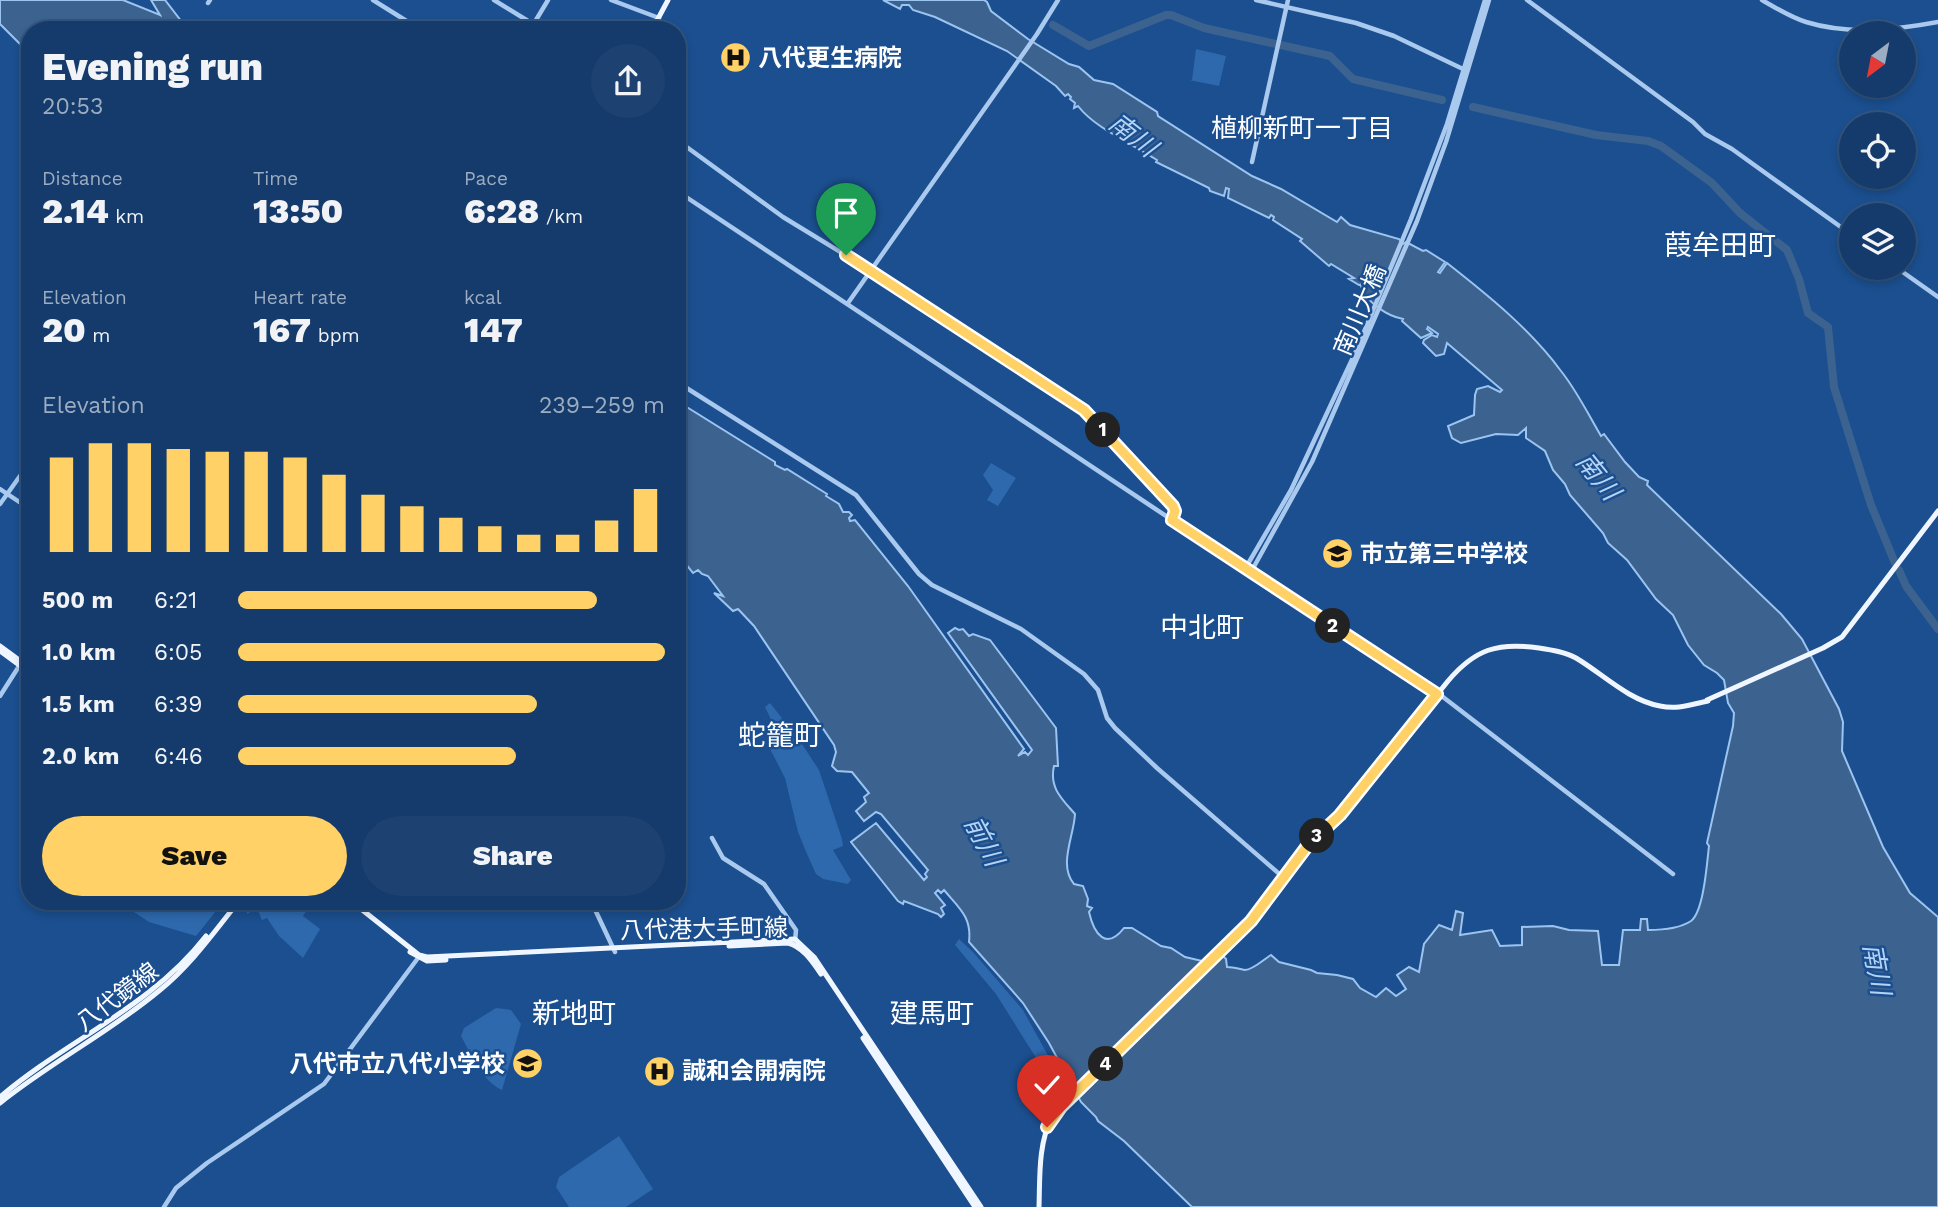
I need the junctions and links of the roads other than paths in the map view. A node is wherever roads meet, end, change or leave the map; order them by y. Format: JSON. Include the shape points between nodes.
{"nodes":[{"id":1,"x":373,"y":0,"type":"edge"},
{"id":2,"x":494,"y":0,"type":"edge"},
{"id":3,"x":548,"y":0,"type":"edge"},
{"id":4,"x":611,"y":0,"type":"edge"},
{"id":5,"x":668,"y":0,"type":"edge"},
{"id":6,"x":1058,"y":0,"type":"edge"},
{"id":7,"x":1256,"y":0,"type":"edge"},
{"id":8,"x":1288,"y":0,"type":"edge"},
{"id":9,"x":1487,"y":0,"type":"edge"},
{"id":10,"x":1527,"y":0,"type":"edge"},
{"id":11,"x":1762,"y":0,"type":"edge"},
{"id":12,"x":1287,"y":7,"type":"junction"},
{"id":13,"x":659,"y":18,"type":"junction"},
{"id":14,"x":407,"y":21,"type":"edge"},
{"id":15,"x":528,"y":21,"type":"edge"},
{"id":16,"x":535,"y":21,"type":"edge"},
{"id":17,"x":657,"y":21,"type":"edge"},
{"id":18,"x":1938,"y":22,"type":"edge"},
{"id":19,"x":1470,"y":65,"type":"junction"},
{"id":20,"x":1464,"y":69,"type":"junction"},
{"id":21,"x":686,"y":147,"type":"edge"},
{"id":22,"x":1252,"y":162,"type":"dead end"},
{"id":23,"x":686,"y":197,"type":"edge"},
{"id":24,"x":1414,"y":220,"type":"junction"},
{"id":25,"x":1839,"y":226,"type":"edge"},
{"id":26,"x":870,"y":270,"type":"junction"},
{"id":27,"x":1914,"y":280,"type":"edge"},
{"id":28,"x":1938,"y":297,"type":"edge"},
{"id":29,"x":848,"y":303,"type":"junction"},
{"id":30,"x":1367,"y":332,"type":"junction"},
{"id":31,"x":686,"y":388,"type":"edge"},
{"id":32,"x":21,"y":475,"type":"edge"},
{"id":33,"x":0,"y":489,"type":"edge"},
{"id":34,"x":7,"y":494,"type":"junction"},
{"id":35,"x":0,"y":503,"type":"edge"},
{"id":36,"x":21,"y":503,"type":"edge"},
{"id":37,"x":1938,"y":511,"type":"edge"},
{"id":38,"x":1172,"y":520,"type":"junction"},
{"id":39,"x":1248,"y":570,"type":"junction"},
{"id":40,"x":0,"y":648,"type":"edge"},
{"id":41,"x":21,"y":664,"type":"joint"},
{"id":42,"x":1437,"y":694,"type":"junction"},
{"id":43,"x":0,"y":696,"type":"edge"},
{"id":44,"x":712,"y":838,"type":"dead end"},
{"id":45,"x":1673,"y":874,"type":"dead end"},
{"id":46,"x":1284,"y":878,"type":"junction"},
{"id":47,"x":229,"y":910,"type":"edge"},
{"id":48,"x":230,"y":910,"type":"edge"},
{"id":49,"x":357,"y":910,"type":"edge"},
{"id":50,"x":363,"y":910,"type":"edge"},
{"id":51,"x":595,"y":910,"type":"edge"},
{"id":52,"x":795,"y":942,"type":"junction"},
{"id":53,"x":614,"y":950,"type":"junction"},
{"id":54,"x":418,"y":958,"type":"junction"},
{"id":55,"x":0,"y":1097,"type":"edge"},
{"id":56,"x":0,"y":1102,"type":"edge"},
{"id":57,"x":164,"y":1207,"type":"edge"},
{"id":58,"x":975,"y":1207,"type":"edge"},
{"id":59,"x":981,"y":1207,"type":"edge"},
{"id":60,"x":1039,"y":1207,"type":"edge"}],
"edges":[{"from":1,"to":14,"type":"street"},
{"from":2,"to":15,"type":"street"},
{"from":3,"to":16,"type":"street"},
{"from":4,"to":13,"type":"street"},
{"from":5,"to":13,"type":"main road"},
{"from":6,"to":26,"type":"street"},
{"from":7,"to":12,"type":"street"},
{"from":8,"to":12,"type":"street"},
{"from":9,"to":19,"type":"street"},
{"from":9,"to":20,"type":"street"},
{"from":10,"to":25,"type":"street","via":[[1705,134]]},
{"from":11,"to":18,"type":"street","via":[[1805,22],[1829,27],[1880,29]]},
{"from":12,"to":20,"type":"street","via":[[1394,36]]},
{"from":12,"to":22,"type":"street"},
{"from":13,"to":17,"type":"main road"},
{"from":19,"to":20,"type":"street"},
{"from":19,"to":24,"type":"street","via":[[1446,142]]},
{"from":20,"to":24,"type":"street"},
{"from":21,"to":26,"type":"street","via":[[783,217]]},
{"from":23,"to":29,"type":"street"},
{"from":24,"to":30,"type":"street","name":"南川大橋"},
{"from":26,"to":29,"type":"street"},
{"from":26,"to":38,"type":"street","via":[[1084,410],[1173,506]]},
{"from":27,"to":28,"type":"street"},
{"from":29,"to":38,"type":"street"},
{"from":30,"to":39,"type":"street"},
{"from":30,"to":39,"type":"street","name":"南川大橋","via":[[1302,481]]},
{"from":31,"to":46,"type":"street","via":[[856,495],[932,584],[1021,629],[1084,674],[1098,690],[1115,728]]},
{"from":32,"to":34,"type":"street"},
{"from":33,"to":34,"type":"street"},
{"from":34,"to":35,"type":"street"},
{"from":34,"to":36,"type":"street"},
{"from":37,"to":42,"type":"main road","via":[[1837,639],[1706,701],[1675,708],[1653,705],[1570,656],[1518,645],[1477,655]]},
{"from":38,"to":39,"type":"street"},
{"from":39,"to":42,"type":"street"},
{"from":40,"to":41,"type":"main road"},
{"from":41,"to":43,"type":"street"},
{"from":42,"to":45,"type":"street"},
{"from":42,"to":46,"type":"main road"},
{"from":44,"to":52,"type":"street","via":[[723,858],[764,884],[796,930]]},
{"from":46,"to":60,"type":"main road","via":[[1241,931],[1052,1117],[1045,1133]]},
{"from":47,"to":55,"type":"main road","name":"八代鏡線","via":[[160,985]]},
{"from":48,"to":56,"type":"main road","name":"八代鏡線","via":[[196,956],[163,988]]},
{"from":49,"to":54,"type":"main road"},
{"from":50,"to":53,"type":"main road","name":"八代港大手町線","via":[[427,957]]},
{"from":51,"to":53,"type":"street"},
{"from":52,"to":53,"type":"main road","name":"八代港大手町線"},
{"from":52,"to":58,"type":"main road","name":"八代港大手町線"},
{"from":52,"to":59,"type":"main road","name":"八代港大手町線","via":[[814,957]]},
{"from":53,"to":54,"type":"main road","name":"八代港大手町線"},
{"from":54,"to":57,"type":"street","via":[[324,1084],[207,1163],[176,1188]]}]}
